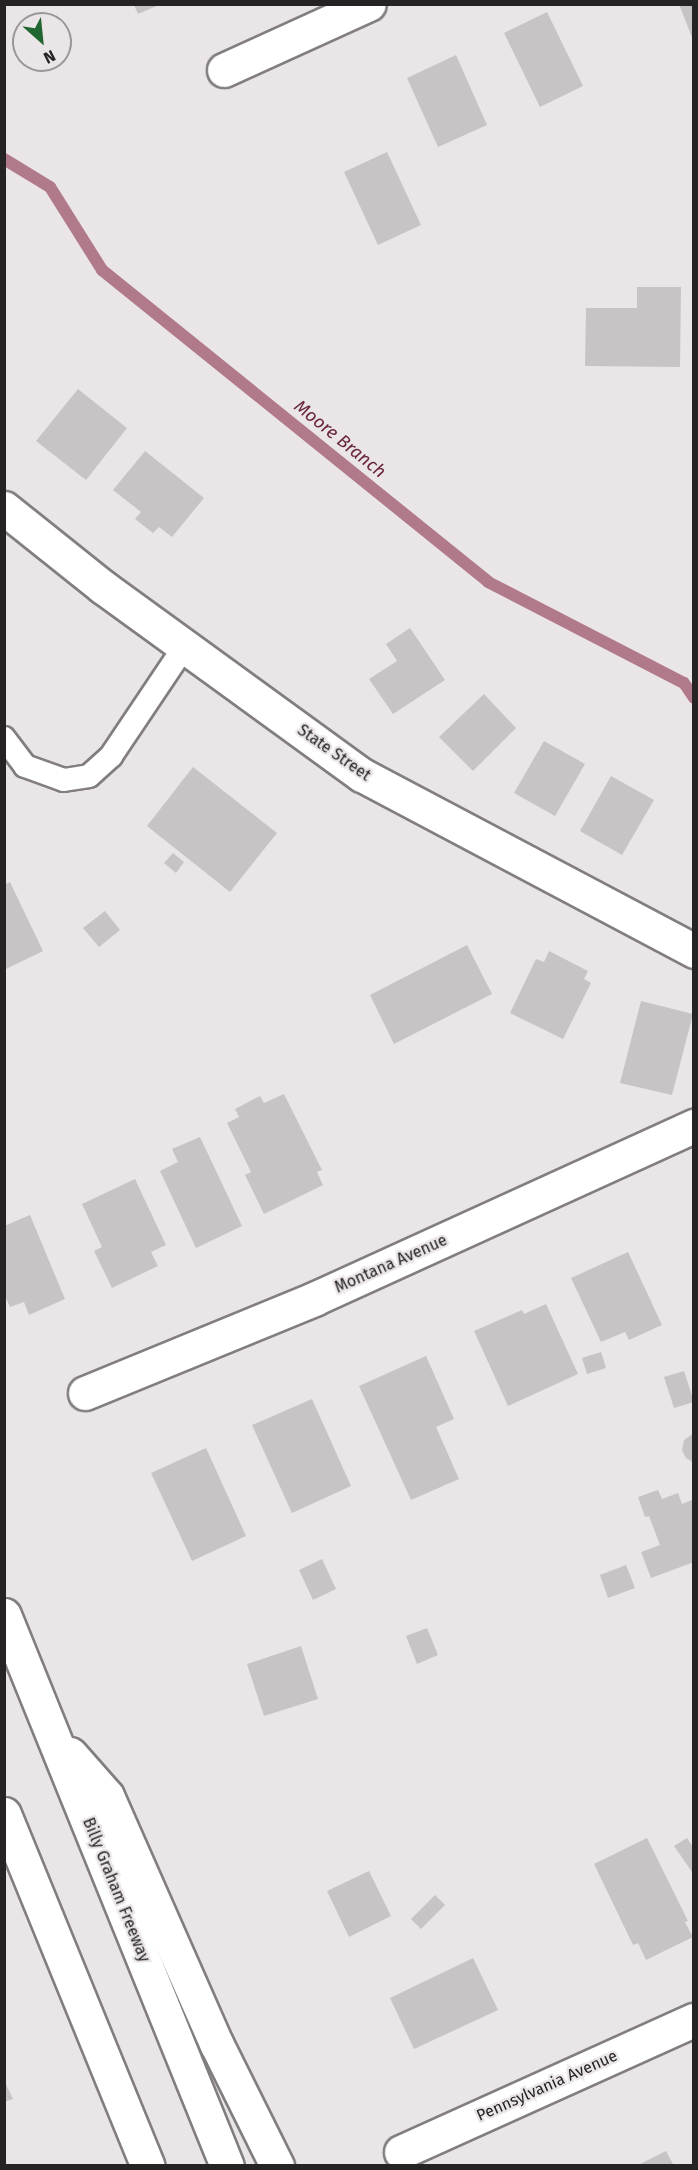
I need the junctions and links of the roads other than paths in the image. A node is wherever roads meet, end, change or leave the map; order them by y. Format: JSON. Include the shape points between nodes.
{"nodes":[{"id":1,"x":369,"y":4,"type":"edge"},
{"id":2,"x":224,"y":70,"type":"dead end"},
{"id":3,"x":4,"y":508,"type":"edge"},
{"id":4,"x":185,"y":646,"type":"junction"},
{"id":5,"x":4,"y":738,"type":"edge"},
{"id":6,"x":693,"y":951,"type":"edge"},
{"id":7,"x":693,"y":1126,"type":"edge"},
{"id":8,"x":85,"y":1393,"type":"dead end"},
{"id":9,"x":4,"y":1615,"type":"edge"},
{"id":10,"x":53,"y":1735,"type":"junction"},
{"id":11,"x":4,"y":1814,"type":"edge"},
{"id":12,"x":693,"y":2020,"type":"edge"},
{"id":13,"x":401,"y":2152,"type":"dead end"},
{"id":14,"x":148,"y":2166,"type":"edge"},
{"id":15,"x":228,"y":2166,"type":"edge"},
{"id":16,"x":277,"y":2166,"type":"edge"}],
"edges":[{"from":1,"to":2,"type":"main road"},
{"from":3,"to":4,"type":"main road","name":"State Street"},
{"from":4,"to":5,"type":"lane","via":[[111,756],[89,776],[64,780],[25,766]]},
{"from":4,"to":6,"type":"main road","name":"State Street","via":[[362,775]]},
{"from":7,"to":8,"type":"main road","name":"Montana Avenue","via":[[314,1299]]},
{"from":9,"to":10,"type":"main road","name":"Billy Graham Freeway"},
{"from":10,"to":15,"type":"main road","name":"Billy Graham Freeway"},
{"from":10,"to":16,"type":"main road","via":[[107,1796],[217,2045]]},
{"from":11,"to":14,"type":"main road"},
{"from":12,"to":13,"type":"main road","name":"Pennsylvania Avenue"}]}
